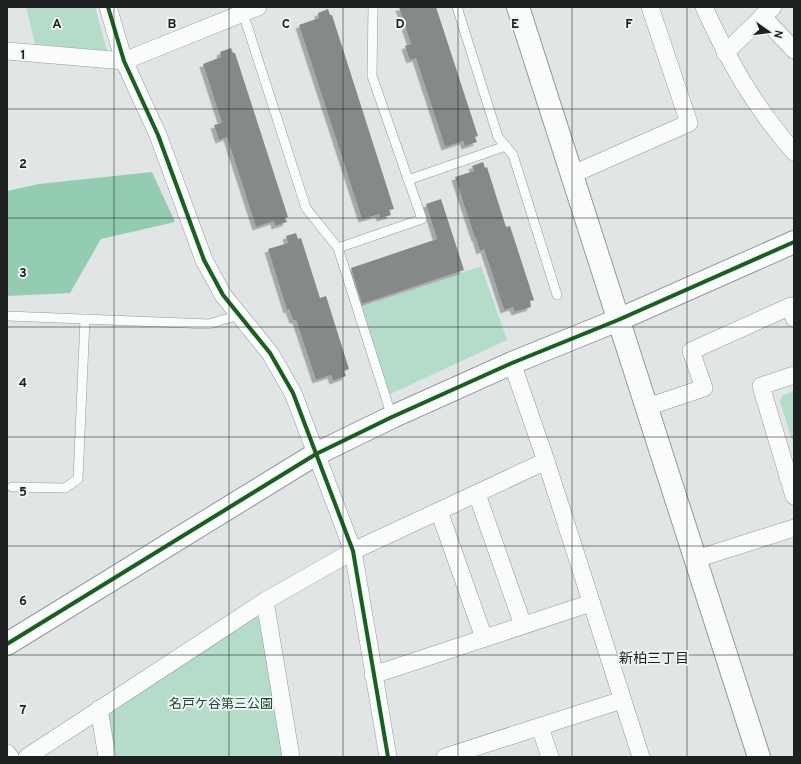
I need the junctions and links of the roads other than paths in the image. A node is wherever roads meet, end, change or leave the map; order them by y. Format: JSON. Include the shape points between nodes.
{"nodes":[{"id":1,"x":108,"y":7,"type":"edge"},
{"id":2,"x":258,"y":7,"type":"edge"},
{"id":3,"x":373,"y":7,"type":"edge"},
{"id":4,"x":457,"y":7,"type":"edge"},
{"id":5,"x":518,"y":7,"type":"edge"},
{"id":6,"x":650,"y":7,"type":"edge"},
{"id":7,"x":704,"y":7,"type":"edge"},
{"id":8,"x":767,"y":12,"type":"edge"},
{"id":9,"x":243,"y":13,"type":"junction"},
{"id":10,"x":794,"y":50,"type":"edge"},
{"id":11,"x":7,"y":51,"type":"edge"},
{"id":12,"x":725,"y":53,"type":"junction"},
{"id":13,"x":124,"y":62,"type":"junction"},
{"id":14,"x":506,"y":146,"type":"junction"},
{"id":15,"x":794,"y":152,"type":"edge"},
{"id":16,"x":571,"y":174,"type":"junction"},
{"id":17,"x":408,"y":180,"type":"junction"},
{"id":18,"x":794,"y":242,"type":"edge"},
{"id":19,"x":338,"y":248,"type":"junction"},
{"id":20,"x":557,"y":295,"type":"dead end"},
{"id":21,"x":239,"y":315,"type":"junction"},
{"id":22,"x":7,"y":316,"type":"edge"},
{"id":23,"x":794,"y":318,"type":"edge"},
{"id":24,"x":85,"y":319,"type":"junction"},
{"id":25,"x":618,"y":320,"type":"junction"},
{"id":26,"x":512,"y":364,"type":"junction"},
{"id":27,"x":794,"y":375,"type":"edge"},
{"id":28,"x":647,"y":407,"type":"junction"},
{"id":29,"x":392,"y":417,"type":"junction"},
{"id":30,"x":316,"y":454,"type":"junction"},
{"id":31,"x":546,"y":462,"type":"junction"},
{"id":32,"x":12,"y":487,"type":"dead end"},
{"id":33,"x":477,"y":494,"type":"junction"},
{"id":34,"x":794,"y":496,"type":"edge"},
{"id":35,"x":440,"y":511,"type":"junction"},
{"id":36,"x":794,"y":528,"type":"edge"},
{"id":37,"x":353,"y":551,"type":"junction"},
{"id":38,"x":696,"y":559,"type":"junction"},
{"id":39,"x":265,"y":601,"type":"junction"},
{"id":40,"x":590,"y":603,"type":"junction"},
{"id":41,"x":522,"y":625,"type":"junction"},
{"id":42,"x":484,"y":638,"type":"junction"},
{"id":43,"x":7,"y":644,"type":"edge"},
{"id":44,"x":374,"y":674,"type":"junction"},
{"id":45,"x":622,"y":700,"type":"junction"},
{"id":46,"x":99,"y":709,"type":"junction"},
{"id":47,"x":540,"y":727,"type":"junction"},
{"id":48,"x":7,"y":753,"type":"edge"},
{"id":49,"x":453,"y":756,"type":"edge"},
{"id":50,"x":10,"y":757,"type":"edge"},
{"id":51,"x":27,"y":757,"type":"edge"},
{"id":52,"x":107,"y":757,"type":"edge"},
{"id":53,"x":291,"y":757,"type":"edge"},
{"id":54,"x":388,"y":757,"type":"edge"},
{"id":55,"x":550,"y":757,"type":"edge"},
{"id":56,"x":640,"y":757,"type":"edge"},
{"id":57,"x":759,"y":757,"type":"edge"}],
"edges":[{"from":1,"to":13,"type":"street"},
{"from":2,"to":9,"type":"street"},
{"from":3,"to":17,"type":"lane","via":[[372,76]]},
{"from":4,"to":14,"type":"lane","via":[[498,137]]},
{"from":5,"to":16,"type":"street"},
{"from":6,"to":16,"type":"street","via":[[689,123]]},
{"from":7,"to":12,"type":"street"},
{"from":8,"to":10,"type":"street"},
{"from":8,"to":12,"type":"street"},
{"from":9,"to":13,"type":"street"},
{"from":9,"to":19,"type":"lane","via":[[306,208]]},
{"from":11,"to":13,"type":"street"},
{"from":12,"to":15,"type":"street","via":[[770,125]]},
{"from":13,"to":21,"type":"street","via":[[158,135],[204,260],[223,295]]},
{"from":14,"to":17,"type":"lane"},
{"from":14,"to":20,"type":"lane","via":[[513,155]]},
{"from":16,"to":25,"type":"street"},
{"from":17,"to":19,"type":"lane","via":[[422,219]]},
{"from":18,"to":25,"type":"street"},
{"from":19,"to":29,"type":"lane"},
{"from":21,"to":24,"type":"lane","via":[[209,324]]},
{"from":21,"to":30,"type":"street","via":[[270,354],[293,393]]},
{"from":22,"to":24,"type":"lane"},
{"from":23,"to":28,"type":"street","via":[[791,306],[691,351],[704,388]]},
{"from":24,"to":32,"type":"lane","via":[[78,479],[65,488]]},
{"from":25,"to":26,"type":"street"},
{"from":25,"to":28,"type":"street"},
{"from":26,"to":29,"type":"street"},
{"from":26,"to":31,"type":"street"},
{"from":27,"to":34,"type":"street","via":[[761,386]]},
{"from":28,"to":38,"type":"street"},
{"from":29,"to":30,"type":"street"},
{"from":30,"to":37,"type":"street"},
{"from":30,"to":43,"type":"street"},
{"from":31,"to":33,"type":"street"},
{"from":31,"to":40,"type":"street"},
{"from":33,"to":35,"type":"street"},
{"from":33,"to":41,"type":"street"},
{"from":35,"to":37,"type":"street"},
{"from":35,"to":42,"type":"street"},
{"from":36,"to":38,"type":"street"},
{"from":37,"to":39,"type":"street"},
{"from":37,"to":44,"type":"street"},
{"from":38,"to":57,"type":"street"},
{"from":39,"to":46,"type":"street"},
{"from":39,"to":53,"type":"street"},
{"from":40,"to":41,"type":"street"},
{"from":40,"to":45,"type":"street"},
{"from":41,"to":42,"type":"street"},
{"from":42,"to":44,"type":"street"},
{"from":44,"to":54,"type":"street"},
{"from":45,"to":47,"type":"street"},
{"from":45,"to":56,"type":"street"},
{"from":46,"to":51,"type":"street"},
{"from":46,"to":52,"type":"street"},
{"from":47,"to":49,"type":"street"},
{"from":47,"to":55,"type":"street"},
{"from":48,"to":50,"type":"street"}]}
